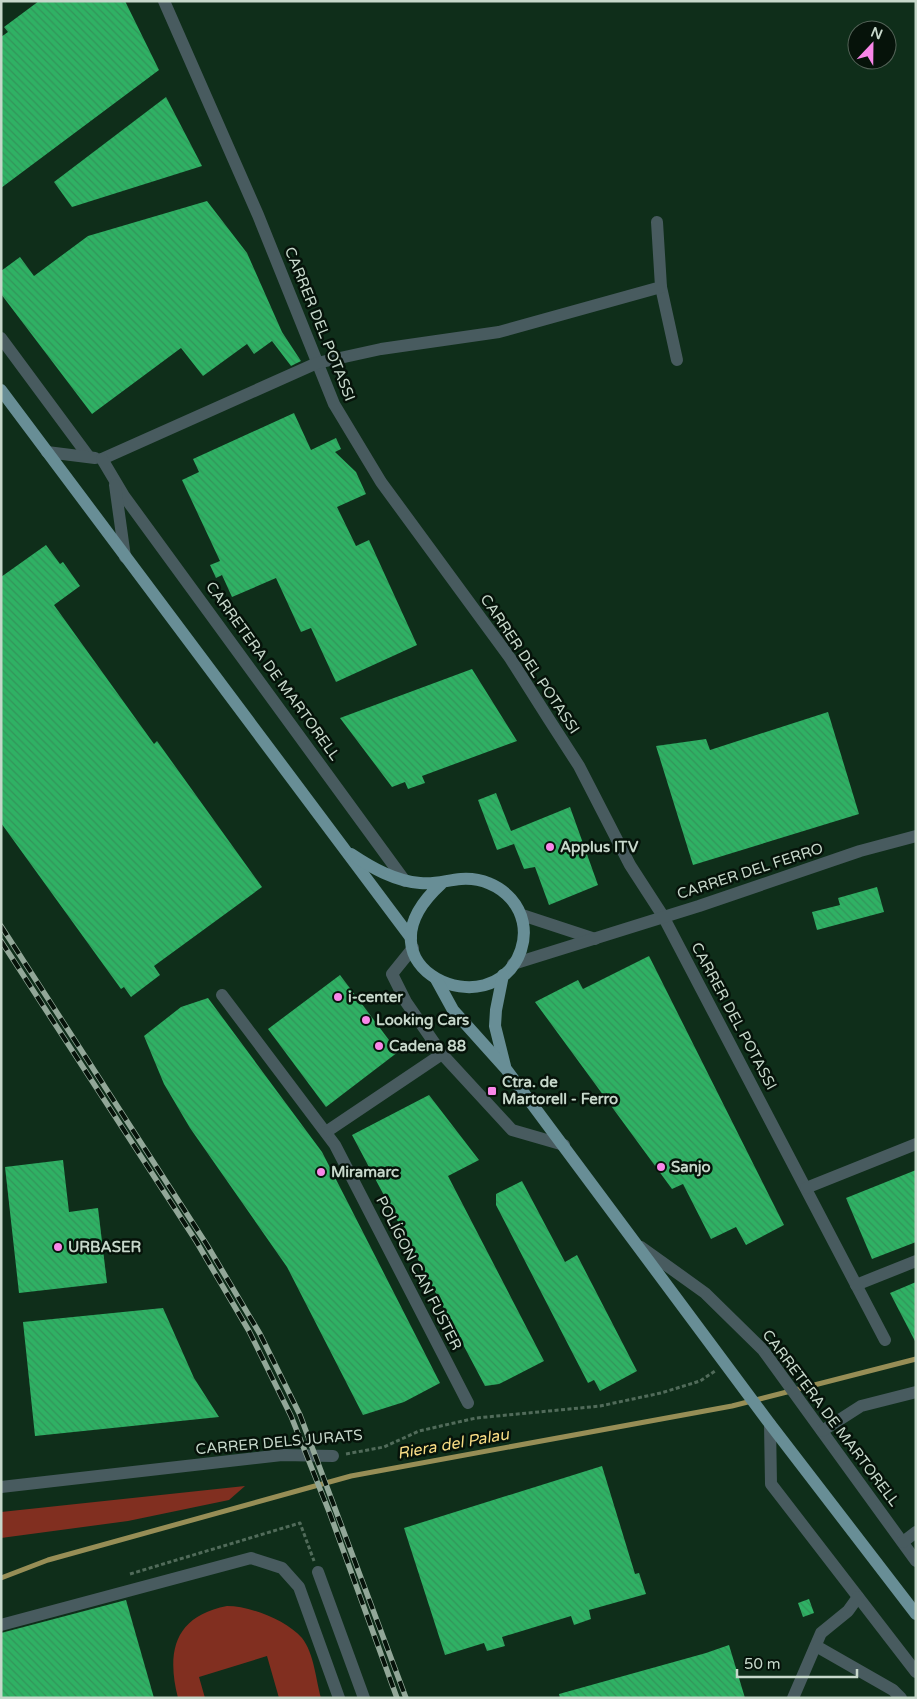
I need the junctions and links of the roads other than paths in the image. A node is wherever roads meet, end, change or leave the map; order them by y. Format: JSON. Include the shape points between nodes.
{"nodes":[{"id":1,"x":164,"y":1,"type":"edge"},
{"id":2,"x":657,"y":222,"type":"dead end"},
{"id":3,"x":661,"y":287,"type":"junction"},
{"id":4,"x":1,"y":338,"type":"edge"},
{"id":5,"x":677,"y":360,"type":"dead end"},
{"id":6,"x":317,"y":363,"type":"junction"},
{"id":7,"x":1,"y":390,"type":"edge"},
{"id":8,"x":47,"y":452,"type":"junction"},
{"id":9,"x":96,"y":458,"type":"junction"},
{"id":10,"x":114,"y":480,"type":"junction"},
{"id":11,"x":125,"y":557,"type":"junction"},
{"id":12,"x":916,"y":836,"type":"edge"},
{"id":13,"x":344,"y":850,"type":"junction"},
{"id":14,"x":405,"y":881,"type":"junction"},
{"id":15,"x":441,"y":884,"type":"junction"},
{"id":16,"x":522,"y":915,"type":"junction"},
{"id":17,"x":663,"y":916,"type":"junction"},
{"id":18,"x":595,"y":939,"type":"junction"},
{"id":19,"x":412,"y":943,"type":"junction"},
{"id":20,"x":513,"y":964,"type":"junction"},
{"id":21,"x":503,"y":975,"type":"junction"},
{"id":22,"x":436,"y":979,"type":"junction"},
{"id":23,"x":222,"y":995,"type":"dead end"},
{"id":24,"x":442,"y":1054,"type":"junction"},
{"id":25,"x":506,"y":1069,"type":"junction"},
{"id":26,"x":326,"y":1132,"type":"junction"},
{"id":27,"x":916,"y":1144,"type":"edge"},
{"id":28,"x":564,"y":1145,"type":"junction"},
{"id":29,"x":806,"y":1188,"type":"junction"},
{"id":30,"x":641,"y":1247,"type":"junction"},
{"id":31,"x":916,"y":1261,"type":"edge"},
{"id":32,"x":856,"y":1285,"type":"junction"},
{"id":33,"x":885,"y":1340,"type":"dead end"},
{"id":34,"x":916,"y":1392,"type":"edge"},
{"id":35,"x":468,"y":1403,"type":"dead end"},
{"id":36,"x":770,"y":1424,"type":"junction"},
{"id":37,"x":822,"y":1431,"type":"junction"},
{"id":38,"x":333,"y":1456,"type":"road end"},
{"id":39,"x":1,"y":1487,"type":"edge"},
{"id":40,"x":916,"y":1532,"type":"edge"},
{"id":41,"x":903,"y":1542,"type":"junction"},
{"id":42,"x":916,"y":1561,"type":"edge"},
{"id":43,"x":318,"y":1572,"type":"dead end"},
{"id":44,"x":858,"y":1597,"type":"junction"},
{"id":45,"x":916,"y":1614,"type":"edge"},
{"id":46,"x":1,"y":1626,"type":"edge"},
{"id":47,"x":816,"y":1646,"type":"junction"},
{"id":48,"x":916,"y":1672,"type":"edge"},
{"id":49,"x":339,"y":1698,"type":"edge"},
{"id":50,"x":364,"y":1698,"type":"edge"},
{"id":51,"x":793,"y":1698,"type":"edge"},
{"id":52,"x":901,"y":1698,"type":"edge"}],
"edges":[{"from":1,"to":6,"type":"street","name":"CARRER DEL POTASSI","via":[[258,215]]},
{"from":2,"to":3,"type":"street"},
{"from":3,"to":5,"type":"street"},
{"from":3,"to":6,"type":"street","via":[[499,332],[381,349]]},
{"from":4,"to":9,"type":"street","name":"CARRETERA DE MARTORELL"},
{"from":6,"to":9,"type":"street"},
{"from":6,"to":17,"type":"street","name":"CARRER DEL POTASSI","via":[[334,404],[381,482],[525,682],[578,766],[630,865]]},
{"from":7,"to":8,"type":"main road","name":"CARRETERA DE MARTORELL"},
{"from":8,"to":9,"type":"street"},
{"from":8,"to":11,"type":"main road","name":"CARRETERA DE MARTORELL"},
{"from":9,"to":10,"type":"street","name":"CARRETERA DE MARTORELL"},
{"from":10,"to":11,"type":"street","name":"CARRETERA DE MARTORELL"},
{"from":10,"to":14,"type":"street","name":"CARRETERA DE MARTORELL"},
{"from":11,"to":13,"type":"main road","name":"CARRETERA DE MARTORELL"},
{"from":12,"to":17,"type":"street","name":"CARRER DEL FERRO","via":[[860,851]]},
{"from":13,"to":14,"type":"main road","name":"CARRETERA DE MARTORELL","via":[[369,866]]},
{"from":13,"to":19,"type":"main road","name":"CARRETERA DE MARTORELL"},
{"from":14,"to":15,"type":"main road","name":"CARRETERA DE MARTORELL"},
{"from":15,"to":16,"type":"main road","name":"CARRETERA DE MARTORELL","via":[[462,879],[493,885],[510,897]]},
{"from":15,"to":19,"type":"main road","via":[[419,906],[412,924]]},
{"from":16,"to":18,"type":"street"},
{"from":16,"to":20,"type":"main road","name":"CARRETERA DE MARTORELL","via":[[523,942]]},
{"from":17,"to":18,"type":"street","name":"CARRER DEL FERRO"},
{"from":17,"to":29,"type":"street","name":"CARRER DEL POTASSI"},
{"from":18,"to":20,"type":"street","name":"CARRER DEL FERRO"},
{"from":19,"to":22,"type":"main road","name":"CARRETERA DE MARTORELL","via":[[418,961]]},
{"from":19,"to":24,"type":"street","via":[[392,974],[406,1002]]},
{"from":20,"to":21,"type":"main road","name":"CARRETERA DE MARTORELL"},
{"from":21,"to":22,"type":"main road","name":"CARRETERA DE MARTORELL","via":[[470,987],[458,987]]},
{"from":21,"to":25,"type":"main road","name":"CARRETERA DE MARTORELL","via":[[495,1026]]},
{"from":22,"to":25,"type":"main road","name":"CARRETERA DE MARTORELL","via":[[453,1010]]},
{"from":23,"to":26,"type":"street","name":"POLÍGON CAN FUSTER"},
{"from":24,"to":26,"type":"street"},
{"from":24,"to":28,"type":"street","via":[[512,1130]]},
{"from":25,"to":28,"type":"main road","name":"CARRETERA DE MARTORELL"},
{"from":26,"to":35,"type":"street","name":"POLÍGON CAN FUSTER"},
{"from":27,"to":29,"type":"street"},
{"from":28,"to":30,"type":"main road","name":"CARRETERA DE MARTORELL"},
{"from":29,"to":32,"type":"street","name":"CARRER DEL POTASSI"},
{"from":30,"to":36,"type":"main road","name":"CARRETERA DE MARTORELL"},
{"from":30,"to":37,"type":"street","name":"CARRETERA DE MARTORELL","via":[[705,1293],[763,1350]]},
{"from":31,"to":32,"type":"street"},
{"from":32,"to":33,"type":"street","name":"CARRER DEL POTASSI"},
{"from":34,"to":37,"type":"street","via":[[861,1406]]},
{"from":36,"to":44,"type":"street","via":[[771,1484]]},
{"from":36,"to":45,"type":"main road","name":"CARRETERA DE MARTORELL"},
{"from":37,"to":41,"type":"street","name":"CARRETERA DE MARTORELL"},
{"from":38,"to":39,"type":"street","name":"CARRER DELS JURATS","via":[[282,1456]]},
{"from":40,"to":41,"type":"street"},
{"from":41,"to":42,"type":"street","name":"CARRETERA DE MARTORELL"},
{"from":43,"to":50,"type":"street"},
{"from":44,"to":47,"type":"street","via":[[821,1633]]},
{"from":44,"to":48,"type":"street"},
{"from":46,"to":49,"type":"street","via":[[251,1558],[282,1568],[299,1587]]},
{"from":47,"to":51,"type":"street"},
{"from":47,"to":52,"type":"street","via":[[893,1690]]}]}
